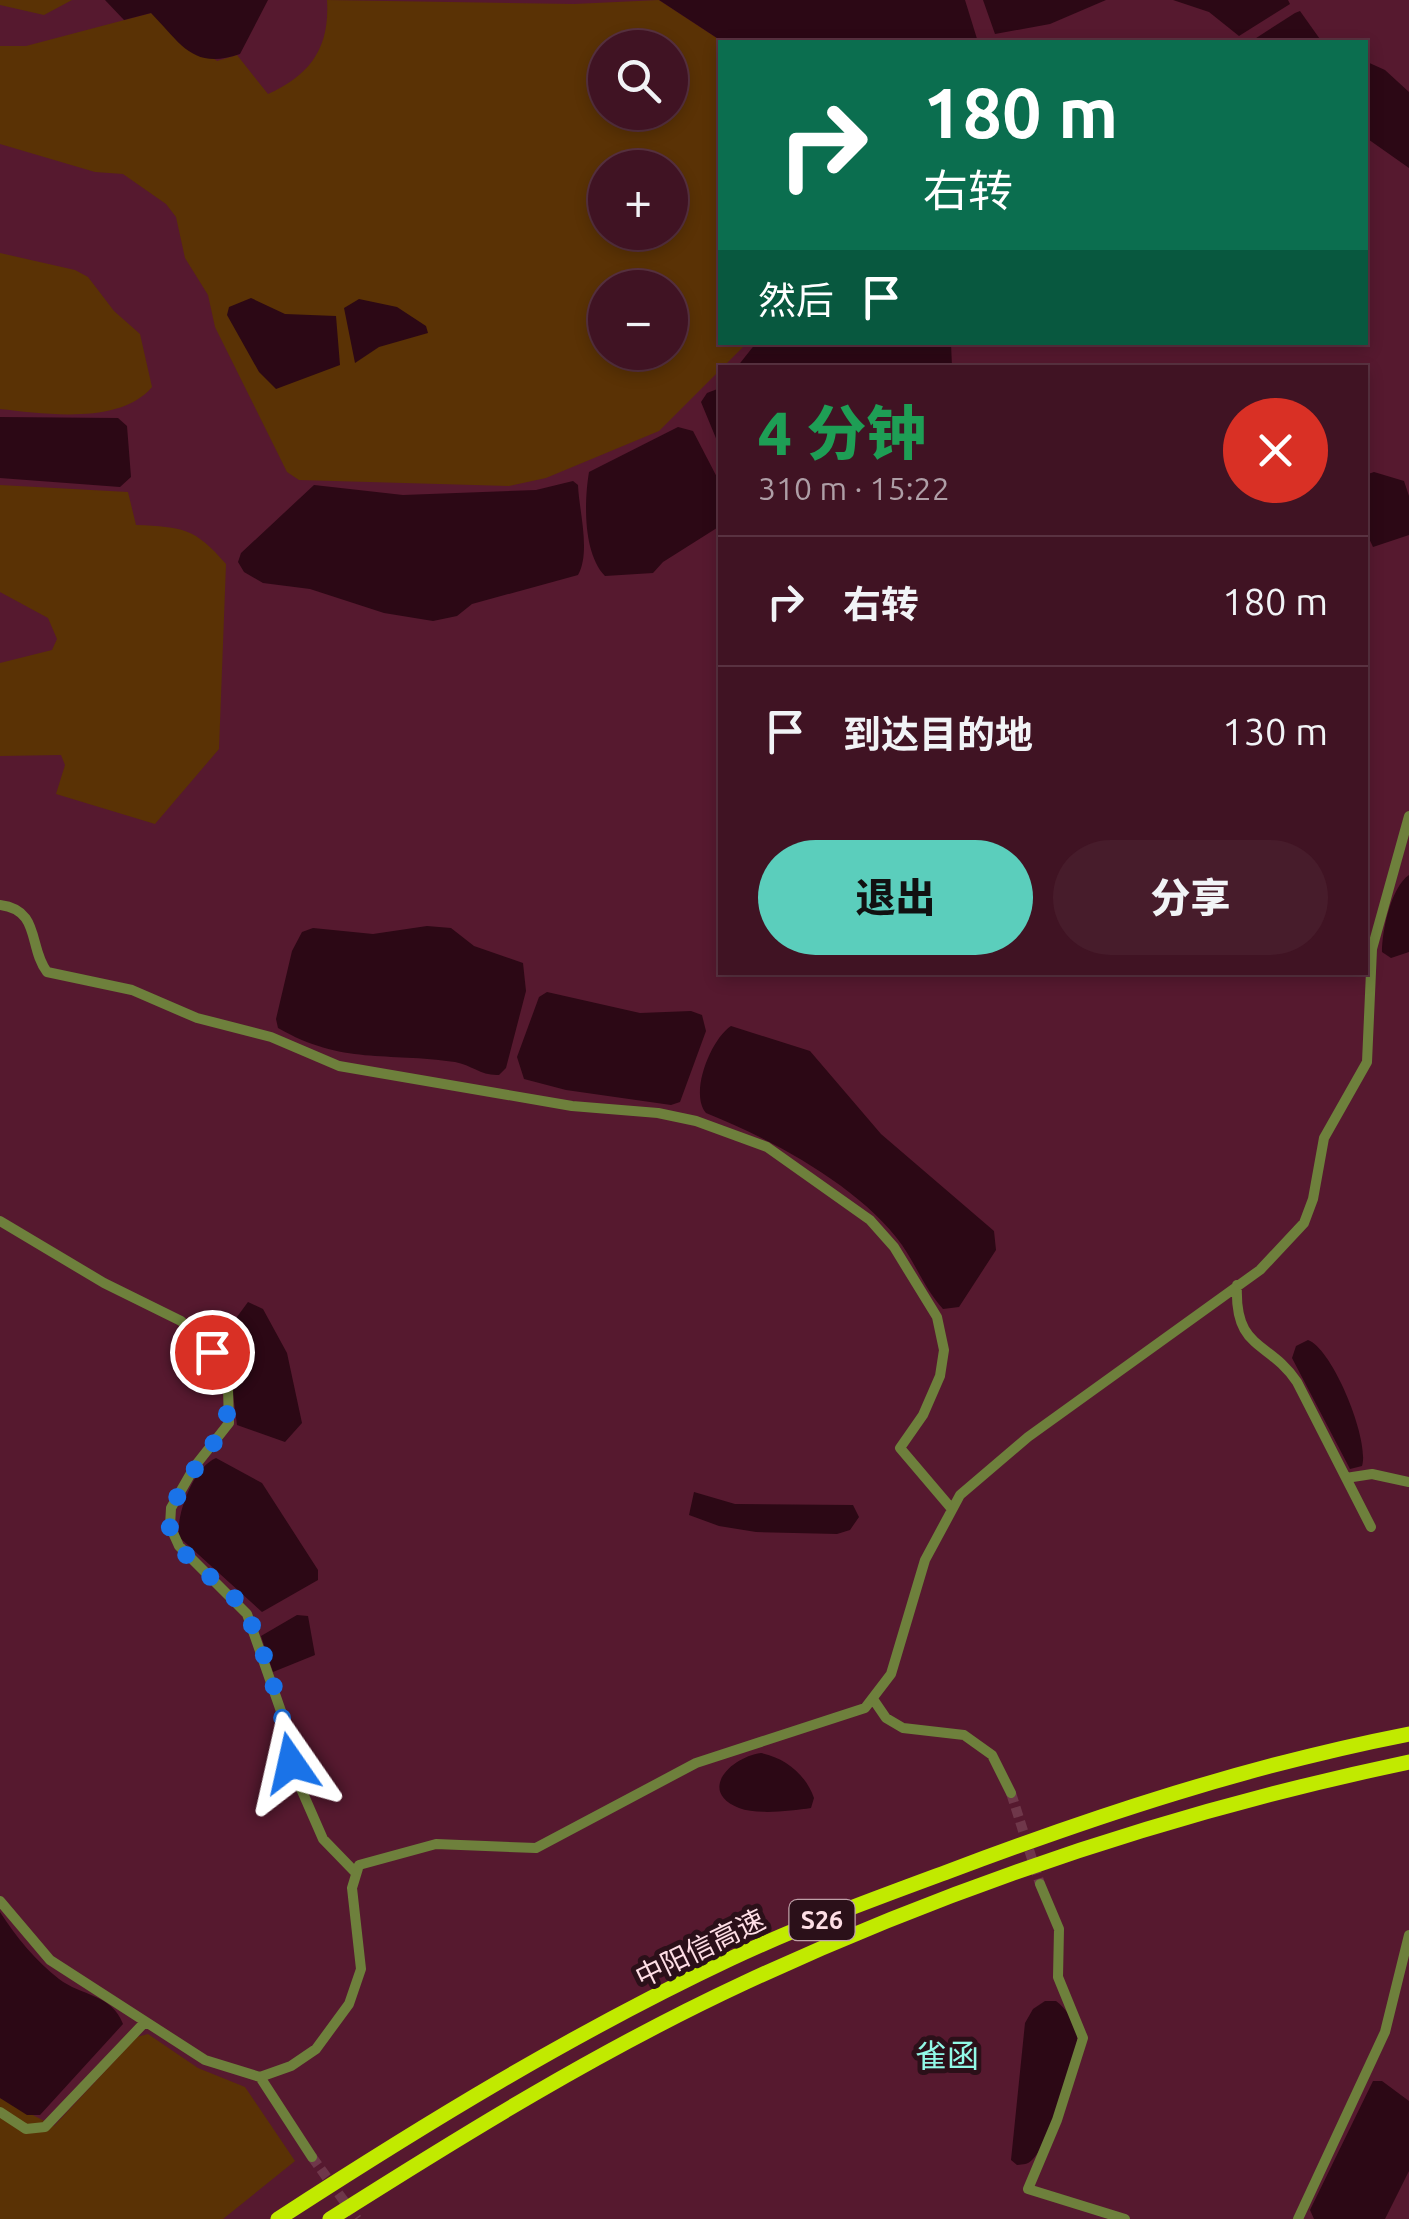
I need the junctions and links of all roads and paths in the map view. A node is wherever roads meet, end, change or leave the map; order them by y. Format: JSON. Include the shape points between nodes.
{"nodes":[{"id":1,"x":1409,"y":816,"type":"edge"},
{"id":2,"x":0,"y":905,"type":"edge"},
{"id":3,"x":0,"y":1221,"type":"edge"},
{"id":4,"x":1237,"y":1285,"type":"junction"},
{"id":5,"x":1346,"y":1478,"type":"junction"},
{"id":6,"x":1409,"y":1482,"type":"edge"},
{"id":7,"x":951,"y":1508,"type":"junction"},
{"id":8,"x":1371,"y":1528,"type":"dead end"},
{"id":9,"x":873,"y":1698,"type":"junction"},
{"id":10,"x":1409,"y":1734,"type":"edge"},
{"id":11,"x":1409,"y":1762,"type":"edge"},
{"id":12,"x":1011,"y":1793,"type":"tunnel mouth"},
{"id":13,"x":355,"y":1872,"type":"junction"},
{"id":14,"x":1040,"y":1884,"type":"tunnel mouth"},
{"id":15,"x":0,"y":1900,"type":"edge"},
{"id":16,"x":1409,"y":1935,"type":"edge"},
{"id":17,"x":145,"y":2022,"type":"junction"},
{"id":18,"x":260,"y":2077,"type":"junction"},
{"id":19,"x":0,"y":2112,"type":"edge"},
{"id":20,"x":312,"y":2157,"type":"tunnel mouth"},
{"id":21,"x":278,"y":2219,"type":"edge"},
{"id":22,"x":330,"y":2219,"type":"edge"},
{"id":23,"x":1125,"y":2219,"type":"edge"},
{"id":24,"x":1298,"y":2219,"type":"edge"}],
"edges":[{"from":1,"to":4,"type":"street","via":[[1372,949],[1365,1067],[1324,1138],[1304,1224],[1286,1248]]},
{"from":2,"to":7,"type":"street","via":[[28,918],[48,972],[132,990],[314,1058],[572,1106],[658,1113],[767,1147],[870,1220],[937,1316],[944,1350],[940,1376],[900,1448]]},
{"from":3,"to":13,"type":"street","via":[[181,1321],[215,1358],[228,1389],[228,1423],[171,1508],[170,1526],[179,1546],[246,1614],[289,1734],[295,1774],[323,1839]]},
{"from":4,"to":5,"type":"street","via":[[1250,1340],[1286,1365]]},
{"from":4,"to":7,"type":"street","via":[[995,1462]]},
{"from":5,"to":6,"type":"street","via":[[1372,1474]]},
{"from":5,"to":8,"type":"street"},
{"from":7,"to":9,"type":"street","via":[[925,1560],[891,1674]]},
{"from":9,"to":12,"type":"street","via":[[903,1728],[964,1735],[992,1755]]},
{"from":9,"to":13,"type":"street","via":[[865,1708],[696,1762],[536,1848],[436,1844],[374,1858]]},
{"from":10,"to":21,"type":"highway","name":"中阳信高速","number":"S26","via":[[1134,1804],[775,1939],[532,2064]]},
{"from":11,"to":22,"type":"highway","name":"中阳信高速","number":"S26","via":[[1160,1826],[786,1965],[562,2079]]},
{"from":13,"to":18,"type":"street","via":[[361,1969],[349,2004],[316,2049]]},
{"from":14,"to":23,"type":"street","via":[[1059,1930],[1058,1976],[1083,2038],[1028,2189]]},
{"from":15,"to":17,"type":"street","via":[[43,1955]]},
{"from":16,"to":24,"type":"street","via":[[1385,2032]]},
{"from":17,"to":18,"type":"street","via":[[216,2066]]},
{"from":17,"to":19,"type":"street","via":[[46,2127],[26,2128]]},
{"from":18,"to":20,"type":"street"}]}
